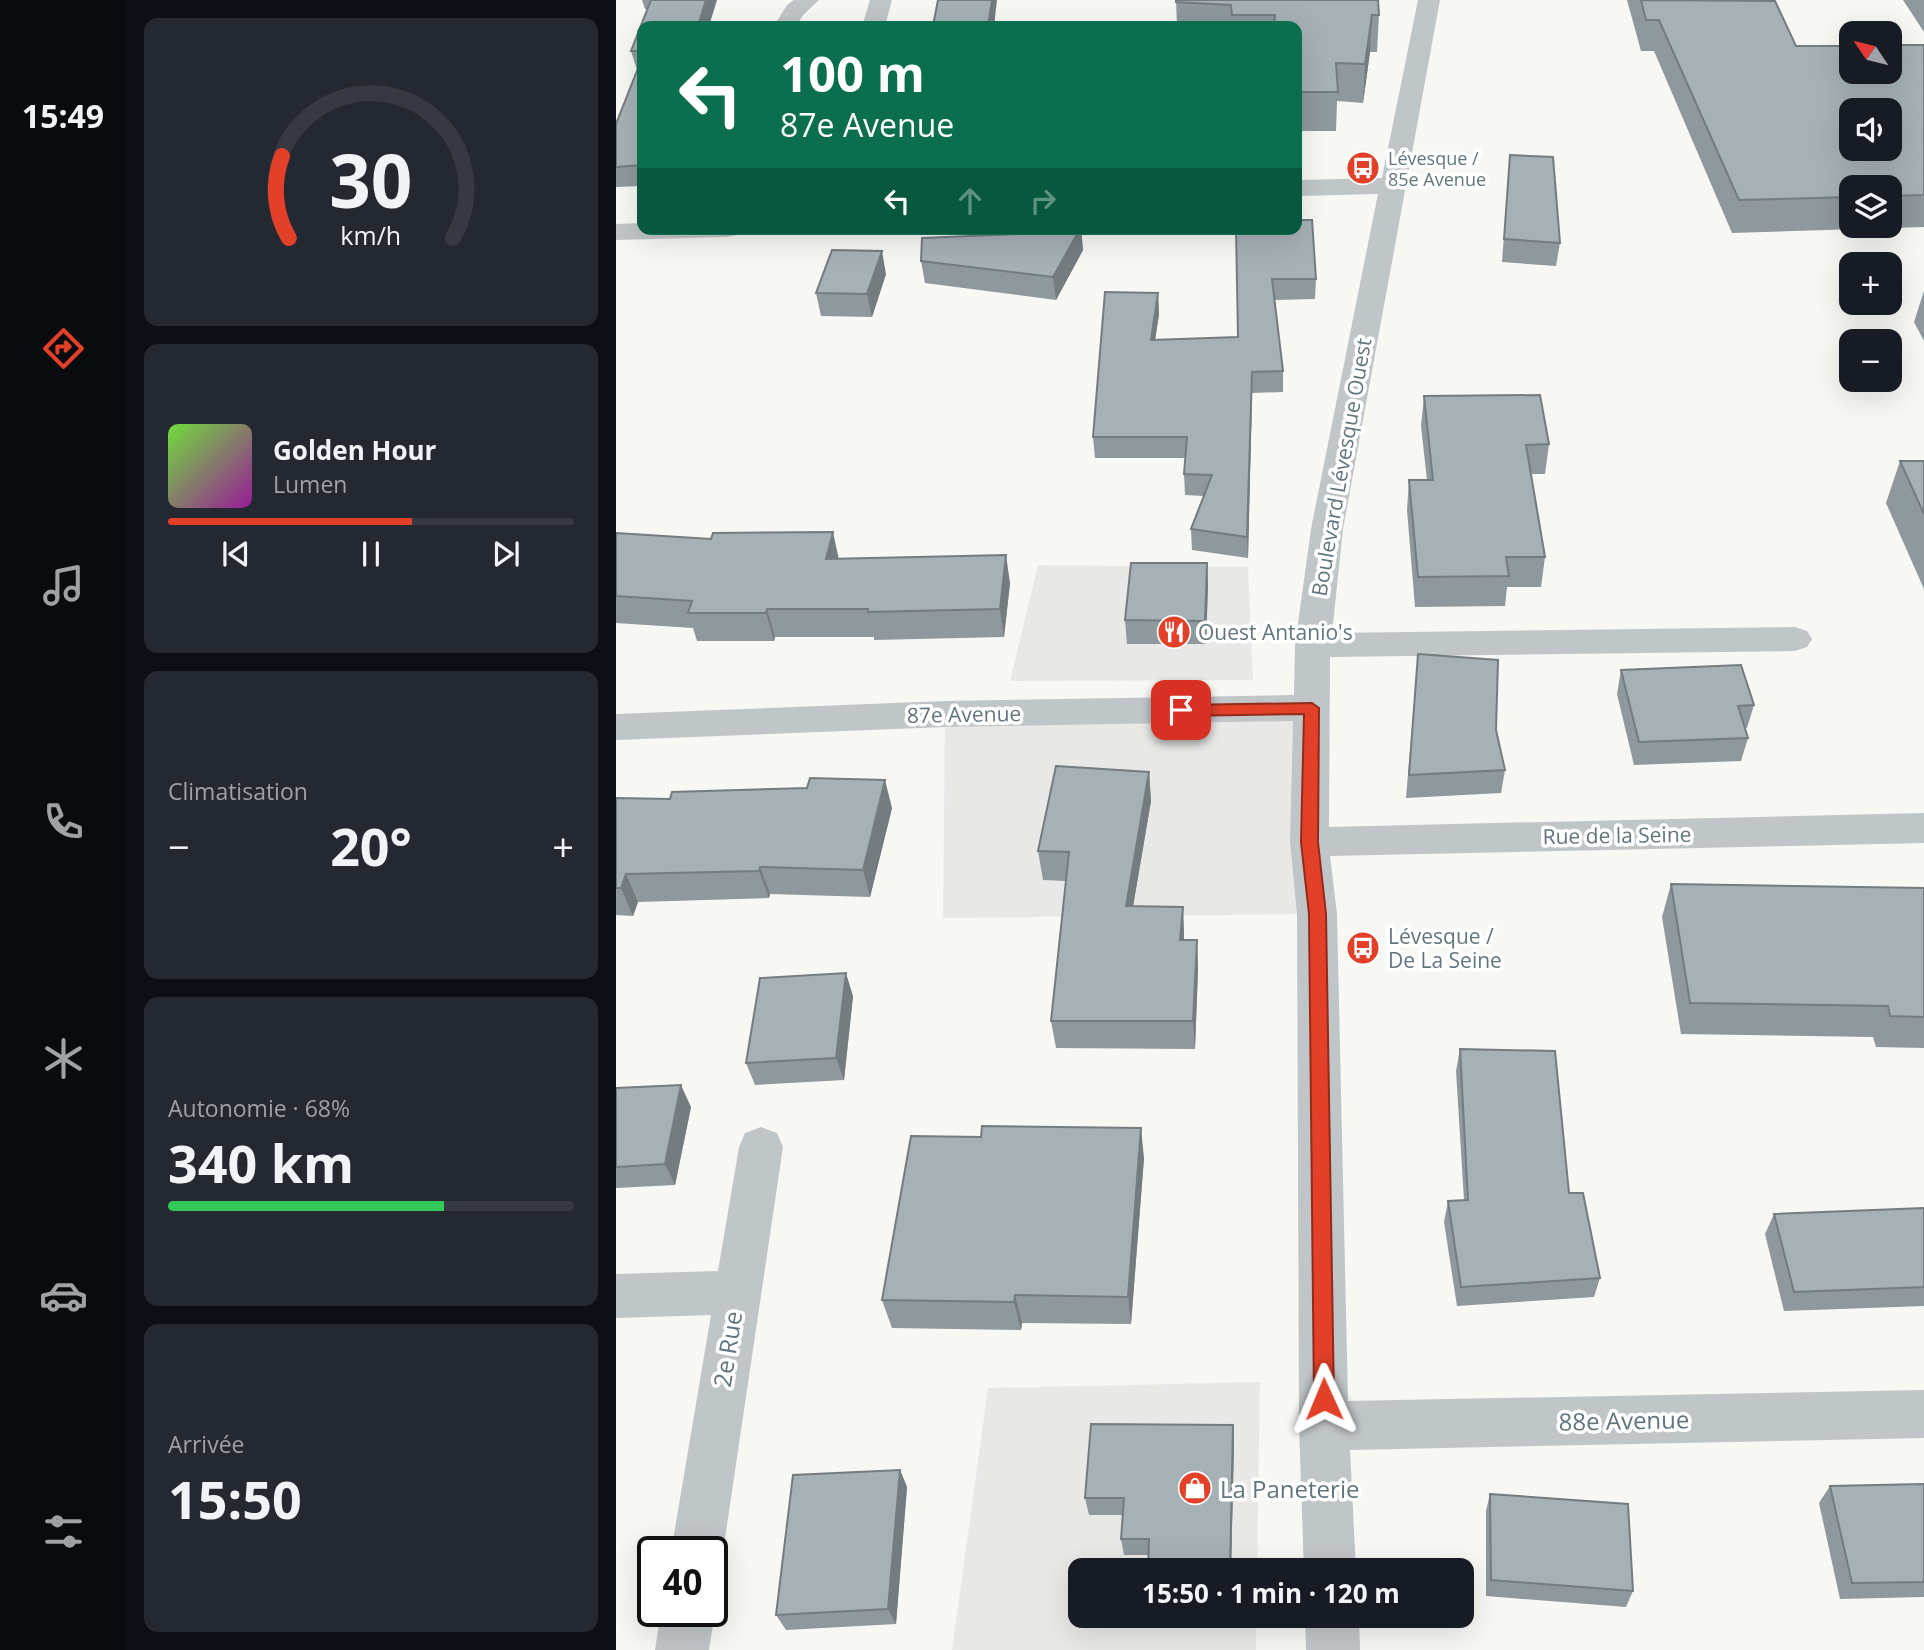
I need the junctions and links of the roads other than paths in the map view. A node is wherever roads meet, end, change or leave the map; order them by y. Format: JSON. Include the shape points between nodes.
{"nodes":[{"id":1,"x":808,"y":0,"type":"edge"},
{"id":2,"x":881,"y":0,"type":"edge"},
{"id":3,"x":1429,"y":0,"type":"edge"},
{"id":4,"x":788,"y":21,"type":"edge"},
{"id":5,"x":875,"y":21,"type":"edge"},
{"id":6,"x":1302,"y":189,"type":"edge"},
{"id":7,"x":1389,"y":198,"type":"junction"},
{"id":8,"x":1302,"y":211,"type":"edge"},
{"id":9,"x":637,"y":231,"type":"edge"},
{"id":10,"x":616,"y":232,"type":"edge"},
{"id":11,"x":1795,"y":639,"type":"dead end"},
{"id":12,"x":1313,"y":645,"type":"junction"},
{"id":13,"x":1312,"y":708,"type":"junction"},
{"id":14,"x":616,"y":727,"type":"edge"},
{"id":15,"x":1924,"y":828,"type":"edge"},
{"id":16,"x":1310,"y":842,"type":"junction"},
{"id":17,"x":761,"y":1147,"type":"dead end"},
{"id":18,"x":736,"y":1292,"type":"junction"},
{"id":19,"x":616,"y":1296,"type":"edge"},
{"id":20,"x":1924,"y":1414,"type":"edge"},
{"id":21,"x":1324,"y":1426,"type":"junction"},
{"id":22,"x":699,"y":1536,"type":"edge"},
{"id":23,"x":1330,"y":1558,"type":"edge"},
{"id":24,"x":686,"y":1627,"type":"edge"},
{"id":25,"x":1332,"y":1628,"type":"edge"},
{"id":26,"x":682,"y":1650,"type":"edge"},
{"id":27,"x":1333,"y":1650,"type":"edge"}],
"edges":[{"from":1,"to":4,"type":"street"},
{"from":2,"to":5,"type":"street"},
{"from":3,"to":7,"type":"street","name":"Boulevard Lévesque Ouest"},
{"from":6,"to":7,"type":"street"},
{"from":7,"to":8,"type":"street"},
{"from":7,"to":12,"type":"street","name":"Boulevard Lévesque Ouest","via":[[1327,529]]},
{"from":9,"to":10,"type":"street"},
{"from":11,"to":12,"type":"street"},
{"from":12,"to":13,"type":"street","name":"Boulevard Lévesque Ouest"},
{"from":13,"to":14,"type":"street","name":"87e Avenue","via":[[945,714]]},
{"from":13,"to":16,"type":"street","name":"Boulevard Lévesque Ouest"},
{"from":15,"to":16,"type":"street","name":"Rue de la Seine"},
{"from":16,"to":21,"type":"street","name":"Boulevard Lévesque Ouest","via":[[1317,914]]},
{"from":17,"to":18,"type":"street","name":"2e Rue"},
{"from":18,"to":19,"type":"street"},
{"from":18,"to":22,"type":"street","name":"2e Rue"},
{"from":20,"to":21,"type":"street","name":"88e Avenue"},
{"from":21,"to":23,"type":"street","name":"Boulevard Lévesque Ouest"},
{"from":24,"to":26,"type":"street"},
{"from":25,"to":27,"type":"street"}]}
